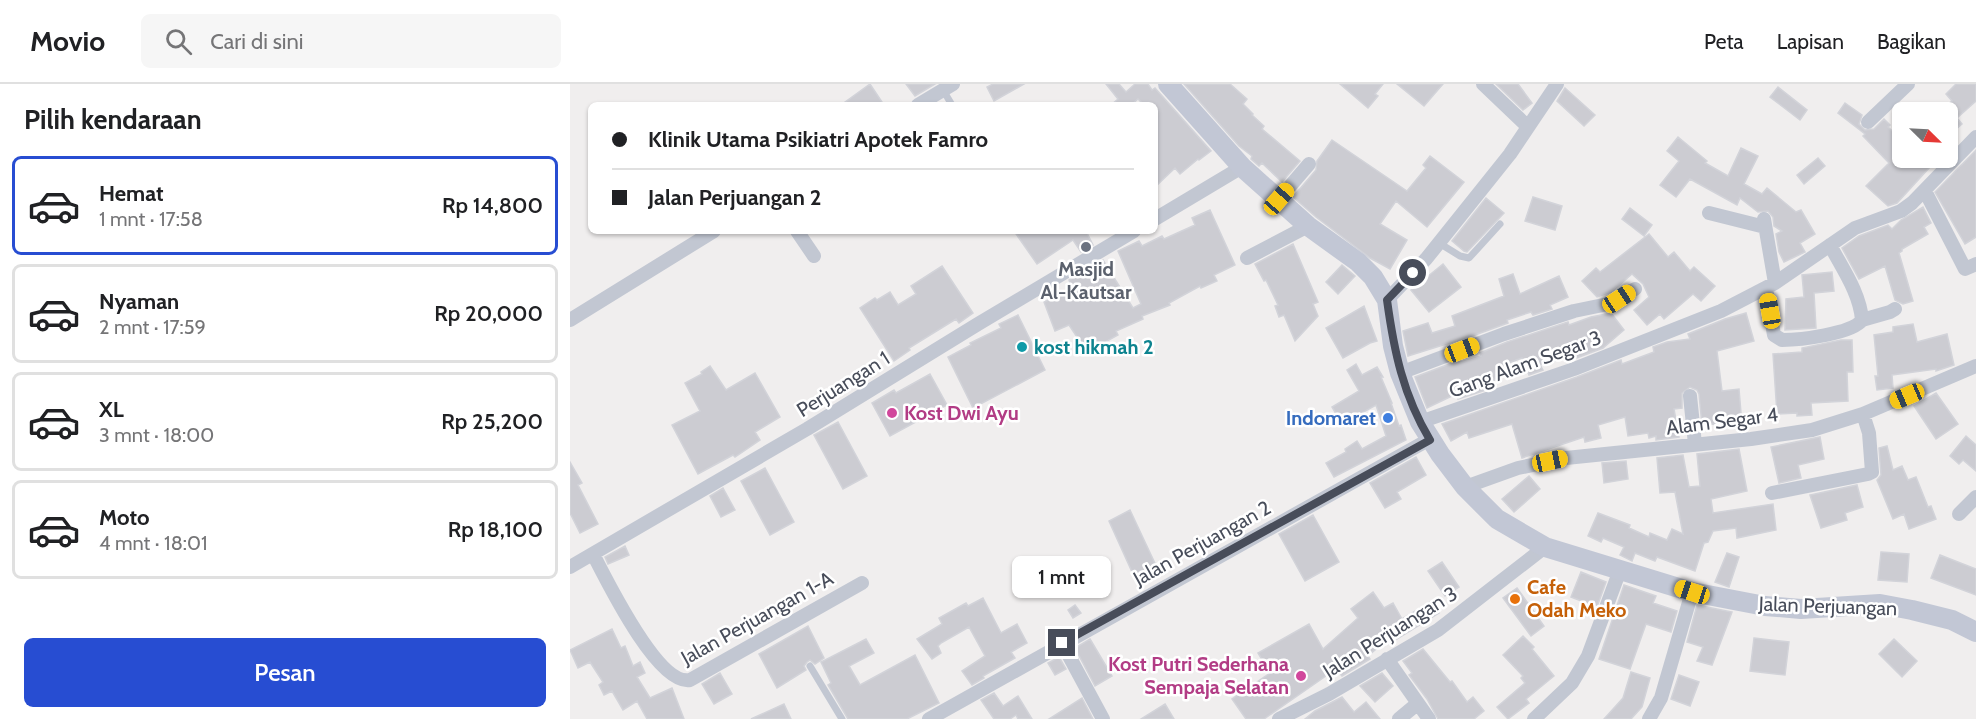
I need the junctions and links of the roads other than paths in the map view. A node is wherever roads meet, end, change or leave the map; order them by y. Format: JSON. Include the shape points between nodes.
{"nodes":[{"id":1,"x":1168,"y":84,"type":"edge"},
{"id":2,"x":1483,"y":84,"type":"edge"},
{"id":3,"x":1557,"y":84,"type":"edge"},
{"id":4,"x":1908,"y":84,"type":"edge"},
{"id":5,"x":948,"y":87,"type":"edge"},
{"id":6,"x":923,"y":102,"type":"edge"},
{"id":7,"x":951,"y":102,"type":"edge"},
{"id":8,"x":1868,"y":122,"type":"dead end"},
{"id":9,"x":1527,"y":126,"type":"junction"},
{"id":10,"x":1976,"y":137,"type":"edge"},
{"id":11,"x":1310,"y":164,"type":"dead end"},
{"id":12,"x":1242,"y":167,"type":"junction"},
{"id":13,"x":1925,"y":191,"type":"junction"},
{"id":14,"x":1279,"y":199,"type":"junction"},
{"id":15,"x":1708,"y":213,"type":"dead end"},
{"id":16,"x":1158,"y":217,"type":"edge"},
{"id":17,"x":1500,"y":224,"type":"dead end"},
{"id":18,"x":1308,"y":226,"type":"junction"},
{"id":19,"x":709,"y":234,"type":"edge"},
{"id":20,"x":799,"y":234,"type":"edge"},
{"id":21,"x":1129,"y":234,"type":"edge"},
{"id":22,"x":1439,"y":243,"type":"junction"},
{"id":23,"x":1830,"y":245,"type":"junction"},
{"id":24,"x":814,"y":256,"type":"dead end"},
{"id":25,"x":1247,"y":258,"type":"dead end"},
{"id":26,"x":1976,"y":264,"type":"edge"},
{"id":27,"x":1771,"y":286,"type":"junction"},
{"id":28,"x":1635,"y":289,"type":"dead end"},
{"id":29,"x":1387,"y":300,"type":"junction"},
{"id":30,"x":1895,"y":309,"type":"dead end"},
{"id":31,"x":570,"y":320,"type":"edge"},
{"id":32,"x":1862,"y":320,"type":"junction"},
{"id":33,"x":1975,"y":369,"type":"edge"},
{"id":34,"x":1400,"y":373,"type":"junction"},
{"id":35,"x":1690,"y":396,"type":"dead end"},
{"id":36,"x":1863,"y":414,"type":"junction"},
{"id":37,"x":1420,"y":422,"type":"junction"},
{"id":38,"x":1430,"y":440,"type":"junction"},
{"id":39,"x":1695,"y":444,"type":"junction"},
{"id":40,"x":1465,"y":487,"type":"junction"},
{"id":41,"x":1772,"y":492,"type":"dead end"},
{"id":42,"x":1976,"y":497,"type":"edge"},
{"id":43,"x":1959,"y":514,"type":"dead end"},
{"id":44,"x":1545,"y":547,"type":"junction"},
{"id":45,"x":593,"y":554,"type":"junction"},
{"id":46,"x":570,"y":567,"type":"edge"},
{"id":47,"x":1620,"y":570,"type":"junction"},
{"id":48,"x":862,"y":583,"type":"dead end"},
{"id":49,"x":1692,"y":592,"type":"junction"},
{"id":50,"x":1976,"y":632,"type":"edge"},
{"id":51,"x":1062,"y":643,"type":"junction"},
{"id":52,"x":1387,"y":659,"type":"junction"},
{"id":53,"x":810,"y":666,"type":"dead end"},
{"id":54,"x":1417,"y":704,"type":"junction"},
{"id":55,"x":842,"y":719,"type":"edge"},
{"id":56,"x":928,"y":719,"type":"edge"},
{"id":57,"x":1103,"y":719,"type":"edge"},
{"id":58,"x":1279,"y":719,"type":"edge"},
{"id":59,"x":1399,"y":719,"type":"edge"},
{"id":60,"x":1430,"y":719,"type":"edge"},
{"id":61,"x":1534,"y":719,"type":"edge"},
{"id":62,"x":1649,"y":719,"type":"edge"}],
"edges":[{"from":1,"to":12,"type":"street","name":"Jalan Perjuangan"},
{"from":2,"to":9,"type":"street"},
{"from":3,"to":9,"type":"street"},
{"from":4,"to":8,"type":"street"},
{"from":5,"to":6,"type":"street"},
{"from":5,"to":7,"type":"lane"},
{"from":9,"to":22,"type":"street","via":[[1510,154]]},
{"from":10,"to":13,"type":"street","name":"Gang Alam Segar 3"},
{"from":11,"to":14,"type":"street"},
{"from":12,"to":14,"type":"street","name":"Jalan Perjuangan"},
{"from":12,"to":16,"type":"street"},
{"from":13,"to":23,"type":"street","name":"Gang Alam Segar 3","via":[[1901,210],[1855,228]]},
{"from":13,"to":26,"type":"street","via":[[1965,269]]},
{"from":14,"to":18,"type":"street","name":"Jalan Perjuangan"},
{"from":15,"to":27,"type":"street","via":[[1764,223]]},
{"from":17,"to":22,"type":"lane","via":[[1470,258]]},
{"from":18,"to":25,"type":"street"},
{"from":18,"to":29,"type":"street","name":"Jalan Perjuangan","via":[[1368,270]]},
{"from":19,"to":31,"type":"street"},
{"from":20,"to":24,"type":"street"},
{"from":21,"to":45,"type":"street","name":"Perjuangan 1"},
{"from":22,"to":29,"type":"street"},
{"from":23,"to":27,"type":"street","name":"Gang Alam Segar 3"},
{"from":23,"to":32,"type":"street","via":[[1852,288]]},
{"from":27,"to":32,"type":"street","via":[[1774,334],[1782,340],[1835,333]]},
{"from":27,"to":37,"type":"street","name":"Gang Alam Segar 3","via":[[1574,369]]},
{"from":28,"to":34,"type":"street","via":[[1608,304],[1504,334]]},
{"from":29,"to":34,"type":"street","name":"Jalan Perjuangan"},
{"from":30,"to":32,"type":"street"},
{"from":33,"to":36,"type":"street","name":"Alam Segar 4"},
{"from":34,"to":37,"type":"street","name":"Jalan Perjuangan"},
{"from":35,"to":39,"type":"street"},
{"from":36,"to":39,"type":"street","name":"Alam Segar 4","via":[[1812,429]]},
{"from":36,"to":41,"type":"street","via":[[1869,433],[1872,472]]},
{"from":37,"to":38,"type":"street","name":"Jalan Perjuangan"},
{"from":38,"to":40,"type":"street","name":"Jalan Perjuangan"},
{"from":38,"to":51,"type":"street","name":"Jalan Perjuangan 2"},
{"from":39,"to":40,"type":"street","name":"Alam Segar 4","via":[[1566,458],[1518,468]]},
{"from":40,"to":44,"type":"street","name":"Jalan Perjuangan","via":[[1497,519]]},
{"from":42,"to":43,"type":"street"},
{"from":44,"to":47,"type":"street","name":"Jalan Perjuangan"},
{"from":44,"to":52,"type":"street","name":"Jalan Perjuangan 3","via":[[1438,630]]},
{"from":45,"to":46,"type":"street","name":"Perjuangan 1"},
{"from":45,"to":48,"type":"street","name":"Jalan Perjuangan 1-A","via":[[630,623],[663,666],[681,681],[690,680]]},
{"from":47,"to":49,"type":"street","name":"Jalan Perjuangan"},
{"from":47,"to":61,"type":"street","via":[[1588,656],[1572,683]]},
{"from":49,"to":50,"type":"street","name":"Jalan Perjuangan","via":[[1789,608],[1880,604],[1952,620]]},
{"from":49,"to":62,"type":"street","via":[[1661,698]]},
{"from":51,"to":56,"type":"street","name":"Jalan Perjuangan 2"},
{"from":51,"to":57,"type":"street"},
{"from":52,"to":54,"type":"street"},
{"from":52,"to":58,"type":"street","name":"Jalan Perjuangan 3"},
{"from":53,"to":55,"type":"lane"},
{"from":54,"to":59,"type":"street"},
{"from":54,"to":60,"type":"street"}]}
